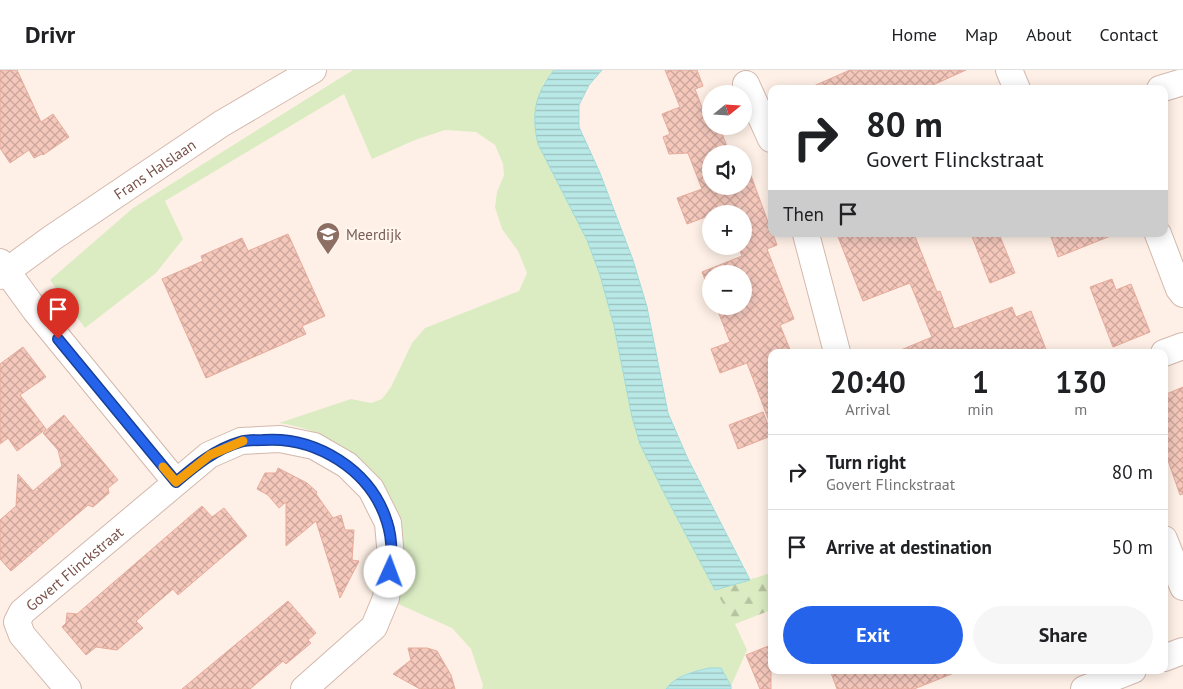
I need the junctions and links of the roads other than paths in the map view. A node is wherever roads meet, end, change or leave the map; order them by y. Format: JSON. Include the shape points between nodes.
{"nodes":[{"id":1,"x":313,"y":70,"type":"edge"},
{"id":2,"x":1009,"y":70,"type":"edge"},
{"id":3,"x":1183,"y":82,"type":"edge"},
{"id":4,"x":746,"y":84,"type":"dead end"},
{"id":5,"x":1015,"y":85,"type":"edge"},
{"id":6,"x":1168,"y":87,"type":"edge"},
{"id":7,"x":768,"y":133,"type":"edge"},
{"id":8,"x":807,"y":237,"type":"edge"},
{"id":9,"x":1159,"y":237,"type":"edge"},
{"id":10,"x":2,"y":269,"type":"edge"},
{"id":11,"x":1183,"y":294,"type":"edge"},
{"id":12,"x":1183,"y":346,"type":"edge"},
{"id":13,"x":836,"y":349,"type":"edge"},
{"id":14,"x":1168,"y":352,"type":"edge"},
{"id":15,"x":176,"y":482,"type":"junction"},
{"id":16,"x":1168,"y":549,"type":"edge"},
{"id":17,"x":1183,"y":587,"type":"edge"},
{"id":18,"x":1183,"y":651,"type":"edge"},
{"id":19,"x":1168,"y":657,"type":"edge"},
{"id":20,"x":1123,"y":674,"type":"edge"},
{"id":21,"x":68,"y":689,"type":"edge"},
{"id":22,"x":304,"y":689,"type":"edge"},
{"id":23,"x":1084,"y":689,"type":"edge"}],
"edges":[{"from":1,"to":10,"type":"street","name":"Frans Halslaan","via":[[221,124]]},
{"from":2,"to":5,"type":"street"},
{"from":3,"to":6,"type":"street"},
{"from":4,"to":7,"type":"street"},
{"from":8,"to":13,"type":"street"},
{"from":9,"to":11,"type":"street"},
{"from":10,"to":15,"type":"street"},
{"from":12,"to":14,"type":"street"},
{"from":15,"to":21,"type":"street","name":"Govert Flinckstraat","via":[[22,612],[17,622],[22,635]]},
{"from":15,"to":22,"type":"street","name":"Govert Flinckstraat","via":[[210,455],[241,441],[280,438],[314,446],[347,465],[371,489],[388,523],[391,558],[386,598],[374,627]]},
{"from":16,"to":17,"type":"street"},
{"from":18,"to":19,"type":"street"},
{"from":20,"to":23,"type":"street"}]}
